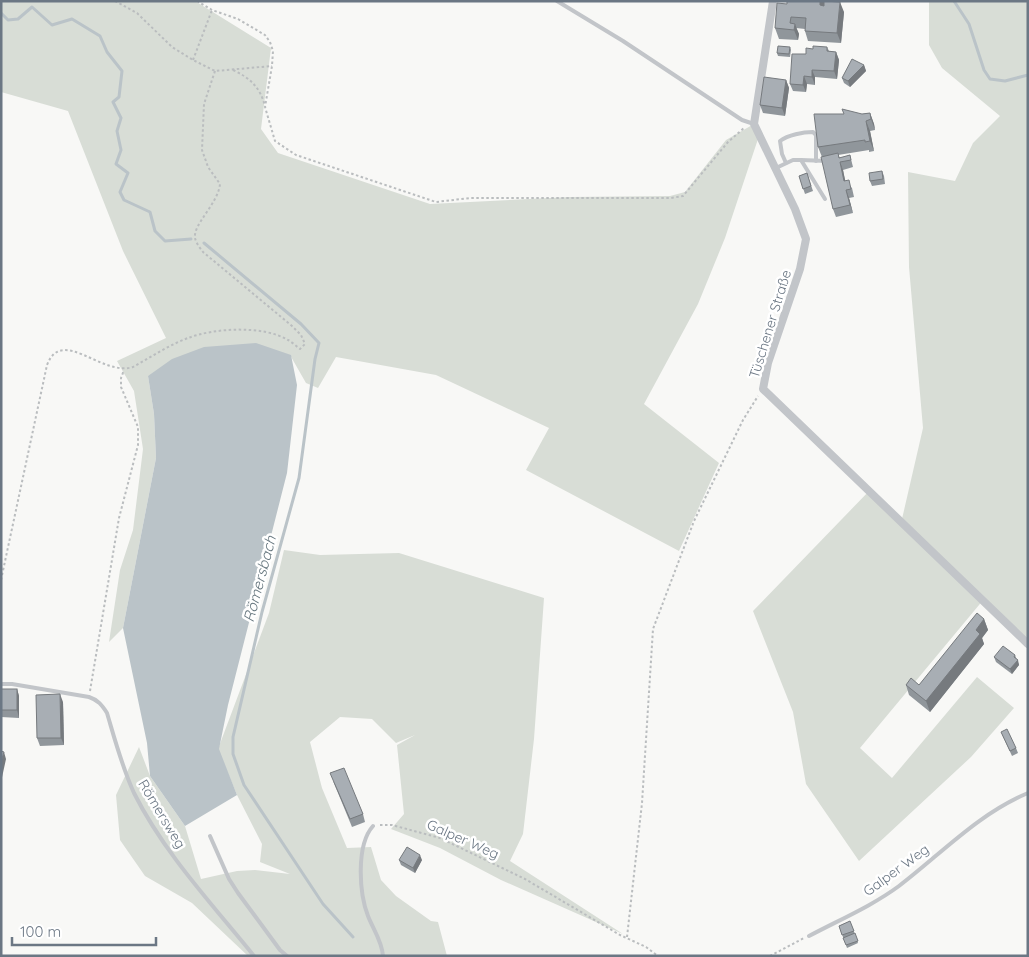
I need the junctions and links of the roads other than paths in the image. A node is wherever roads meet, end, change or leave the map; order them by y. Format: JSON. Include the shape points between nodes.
{"nodes":[{"id":1,"x":557,"y":1,"type":"edge"},
{"id":2,"x":774,"y":1,"type":"edge"},
{"id":3,"x":754,"y":124,"type":"junction"},
{"id":4,"x":802,"y":160,"type":"junction"},
{"id":5,"x":833,"y":160,"type":"edge"},
{"id":6,"x":816,"y":161,"type":"junction"},
{"id":7,"x":786,"y":163,"type":"junction"},
{"id":8,"x":776,"y":168,"type":"junction"},
{"id":9,"x":825,"y":199,"type":"dead end"},
{"id":10,"x":1028,"y":644,"type":"edge"},
{"id":11,"x":1,"y":684,"type":"edge"},
{"id":12,"x":1028,"y":793,"type":"edge"},
{"id":13,"x":373,"y":826,"type":"road end"},
{"id":14,"x":210,"y":836,"type":"dead end"},
{"id":15,"x":809,"y":936,"type":"road end"},
{"id":16,"x":254,"y":956,"type":"edge"},
{"id":17,"x":287,"y":956,"type":"edge"},
{"id":18,"x":383,"y":956,"type":"edge"}],
"edges":[{"from":1,"to":3,"type":"lane","via":[[742,120]]},
{"from":2,"to":3,"type":"street"},
{"from":3,"to":8,"type":"street","name":"Tüschener Straße"},
{"from":4,"to":6,"type":"lane"},
{"from":4,"to":7,"type":"lane"},
{"from":4,"to":9,"type":"lane"},
{"from":5,"to":6,"type":"lane"},
{"from":6,"to":7,"type":"lane","via":[[816,135],[810,131],[780,141]]},
{"from":7,"to":8,"type":"lane"},
{"from":8,"to":10,"type":"street","name":"Tüschener Straße","via":[[806,239],[800,269],[768,363],[763,388]]},
{"from":11,"to":16,"type":"lane","name":"Römersweg","via":[[97,700],[107,713],[127,777],[156,830]]},
{"from":12,"to":15,"type":"lane","name":"Galper Weg","via":[[985,816],[898,887]]},
{"from":13,"to":18,"type":"lane","via":[[367,832],[363,849],[362,889],[363,901]]},
{"from":14,"to":17,"type":"lane","via":[[238,894]]}]}
